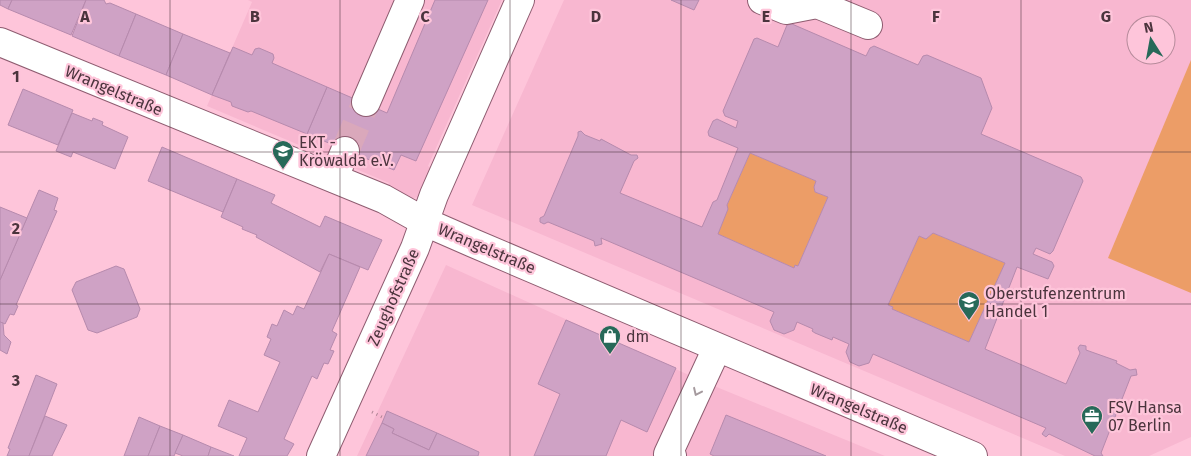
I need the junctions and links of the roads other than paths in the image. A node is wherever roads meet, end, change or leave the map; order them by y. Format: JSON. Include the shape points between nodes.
{"nodes":[{"id":1,"x":410,"y":0,"type":"edge"},
{"id":2,"x":520,"y":0,"type":"edge"},
{"id":3,"x":762,"y":0,"type":"edge"},
{"id":4,"x":868,"y":25,"type":"dead end"},
{"id":5,"x":0,"y":42,"type":"edge"},
{"id":6,"x":366,"y":102,"type":"tunnel mouth"},
{"id":7,"x":345,"y":151,"type":"tunnel mouth"},
{"id":8,"x":334,"y":178,"type":"junction"},
{"id":9,"x":426,"y":222,"type":"junction"},
{"id":10,"x":717,"y":348,"type":"junction"},
{"id":11,"x":669,"y":455,"type":"edge"},
{"id":12,"x":321,"y":456,"type":"edge"},
{"id":13,"x":973,"y":456,"type":"edge"}],
"edges":[{"from":1,"to":6,"type":"street"},
{"from":2,"to":9,"type":"street","name":"Zeughofstraße","via":[[434,195]]},
{"from":3,"to":4,"type":"street","via":[[786,10],[817,4]]},
{"from":5,"to":8,"type":"street","name":"Wrangelstraße"},
{"from":7,"to":8,"type":"street"},
{"from":8,"to":9,"type":"street","name":"Wrangelstraße","via":[[401,207]]},
{"from":9,"to":10,"type":"street","name":"Wrangelstraße"},
{"from":9,"to":12,"type":"street","name":"Zeughofstraße"},
{"from":10,"to":11,"type":"street","one_way":true},
{"from":10,"to":13,"type":"street","name":"Wrangelstraße"}]}
